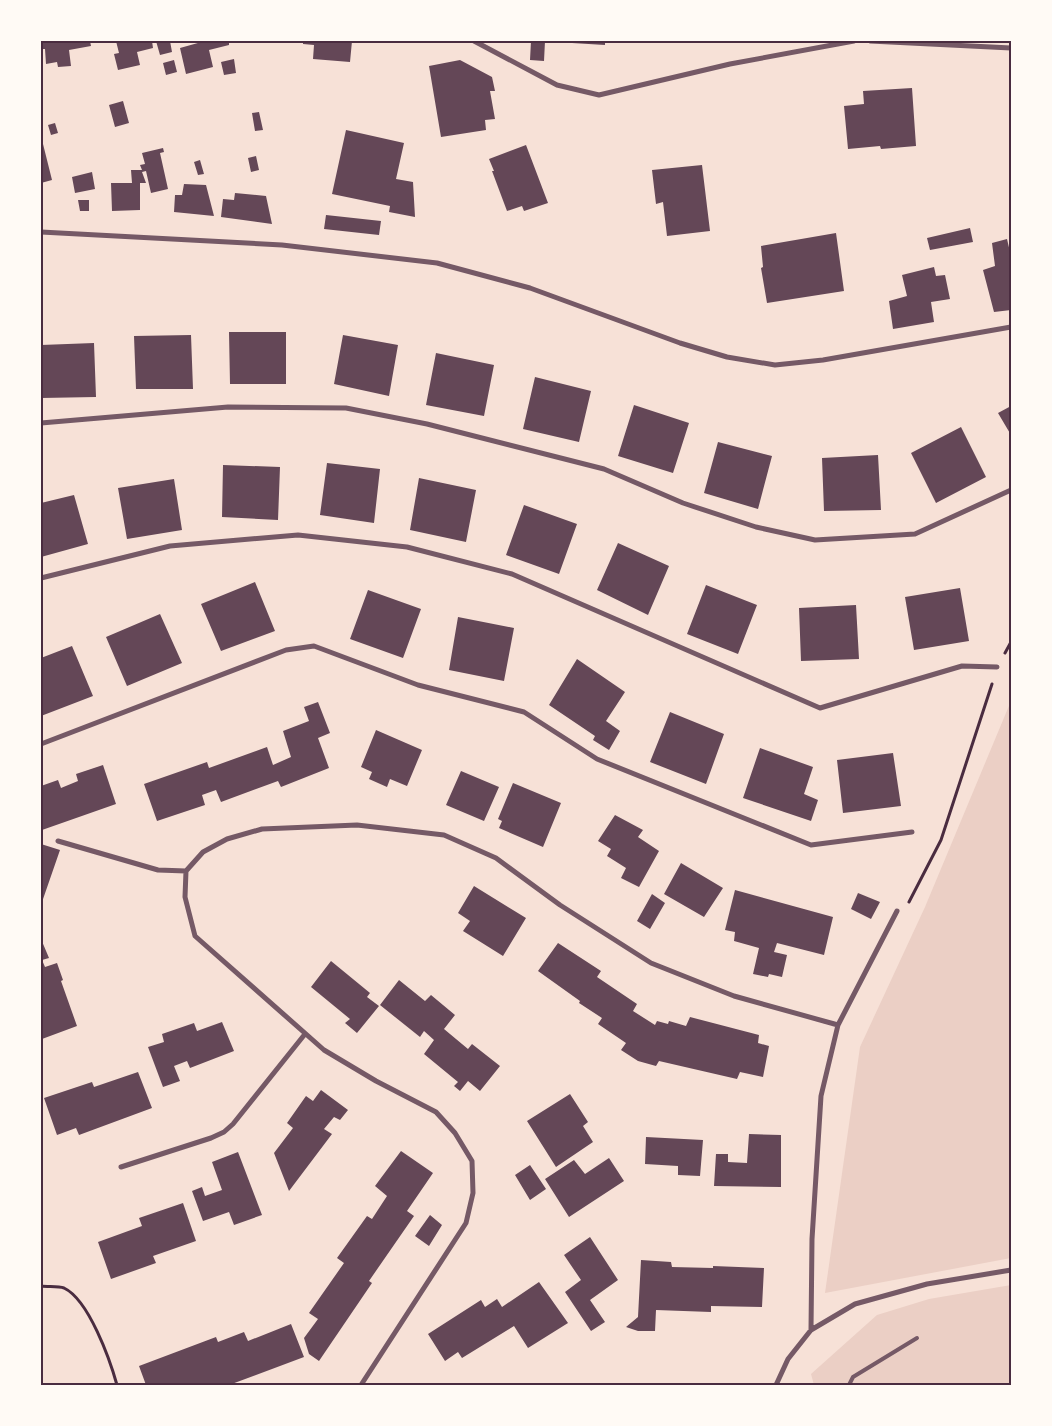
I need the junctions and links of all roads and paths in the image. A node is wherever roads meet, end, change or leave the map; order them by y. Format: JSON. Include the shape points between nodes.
{"nodes":[{"id":1,"x":474,"y":41,"type":"edge"},
{"id":2,"x":854,"y":41,"type":"edge"},
{"id":3,"x":870,"y":41,"type":"edge"},
{"id":4,"x":991,"y":41,"type":"edge"},
{"id":5,"x":986,"y":47,"type":"junction"},
{"id":6,"x":1011,"y":48,"type":"edge"},
{"id":7,"x":41,"y":232,"type":"edge"},
{"id":8,"x":1011,"y":327,"type":"edge"},
{"id":9,"x":41,"y":423,"type":"edge"},
{"id":10,"x":1011,"y":490,"type":"edge"},
{"id":11,"x":41,"y":578,"type":"edge"},
{"id":12,"x":1011,"y":642,"type":"edge"},
{"id":13,"x":997,"y":667,"type":"junction"},
{"id":14,"x":41,"y":744,"type":"edge"},
{"id":15,"x":912,"y":832,"type":"dead end"},
{"id":16,"x":58,"y":841,"type":"dead end"},
{"id":17,"x":186,"y":870,"type":"junction"},
{"id":18,"x":897,"y":911,"type":"joint"},
{"id":19,"x":838,"y":1025,"type":"junction"},
{"id":20,"x":305,"y":1034,"type":"junction"},
{"id":21,"x":121,"y":1166,"type":"dead end"},
{"id":22,"x":1011,"y":1270,"type":"edge"},
{"id":23,"x":41,"y":1286,"type":"edge"},
{"id":24,"x":811,"y":1330,"type":"junction"},
{"id":25,"x":916,"y":1338,"type":"dead end"},
{"id":26,"x":117,"y":1385,"type":"edge"},
{"id":27,"x":361,"y":1385,"type":"edge"},
{"id":28,"x":776,"y":1385,"type":"edge"},
{"id":29,"x":849,"y":1385,"type":"edge"}],
"edges":[{"from":1,"to":2,"type":"street","via":[[557,85],[599,95],[730,64]]},
{"from":3,"to":5,"type":"street"},
{"from":4,"to":5,"type":"street"},
{"from":5,"to":6,"type":"street"},
{"from":7,"to":8,"type":"street","via":[[282,245],[437,263],[530,288],[680,343],[727,357],[775,366]]},
{"from":9,"to":10,"type":"street","via":[[228,407],[346,408],[427,424],[604,469],[683,503],[756,527],[816,540],[915,534]]},
{"from":11,"to":13,"type":"street","via":[[170,546],[298,535],[407,547],[512,574],[820,708],[962,666]]},
{"from":12,"to":13,"type":"path"},
{"from":13,"to":18,"type":"path","via":[[941,840],[907,906]]},
{"from":14,"to":15,"type":"street","via":[[286,650],[314,646],[418,685],[524,712],[597,759],[811,845]]},
{"from":16,"to":17,"type":"street","via":[[158,870]]},
{"from":17,"to":19,"type":"street","via":[[203,852],[227,839],[262,829],[357,824],[444,836],[496,858],[560,905],[651,962],[734,996]]},
{"from":17,"to":20,"type":"street","via":[[185,897],[195,936]]},
{"from":18,"to":19,"type":"street"},
{"from":19,"to":24,"type":"street","via":[[821,1096],[812,1239]]},
{"from":20,"to":21,"type":"street","via":[[224,1132]]},
{"from":20,"to":27,"type":"street","via":[[324,1050],[376,1081],[436,1112],[455,1133],[472,1161],[473,1193],[466,1223]]},
{"from":22,"to":24,"type":"street","via":[[927,1284],[855,1304]]},
{"from":23,"to":26,"type":"path","via":[[64,1288],[81,1303],[99,1334]]},
{"from":24,"to":28,"type":"street","via":[[788,1359]]},
{"from":25,"to":29,"type":"lane","via":[[853,1377]]}]}
